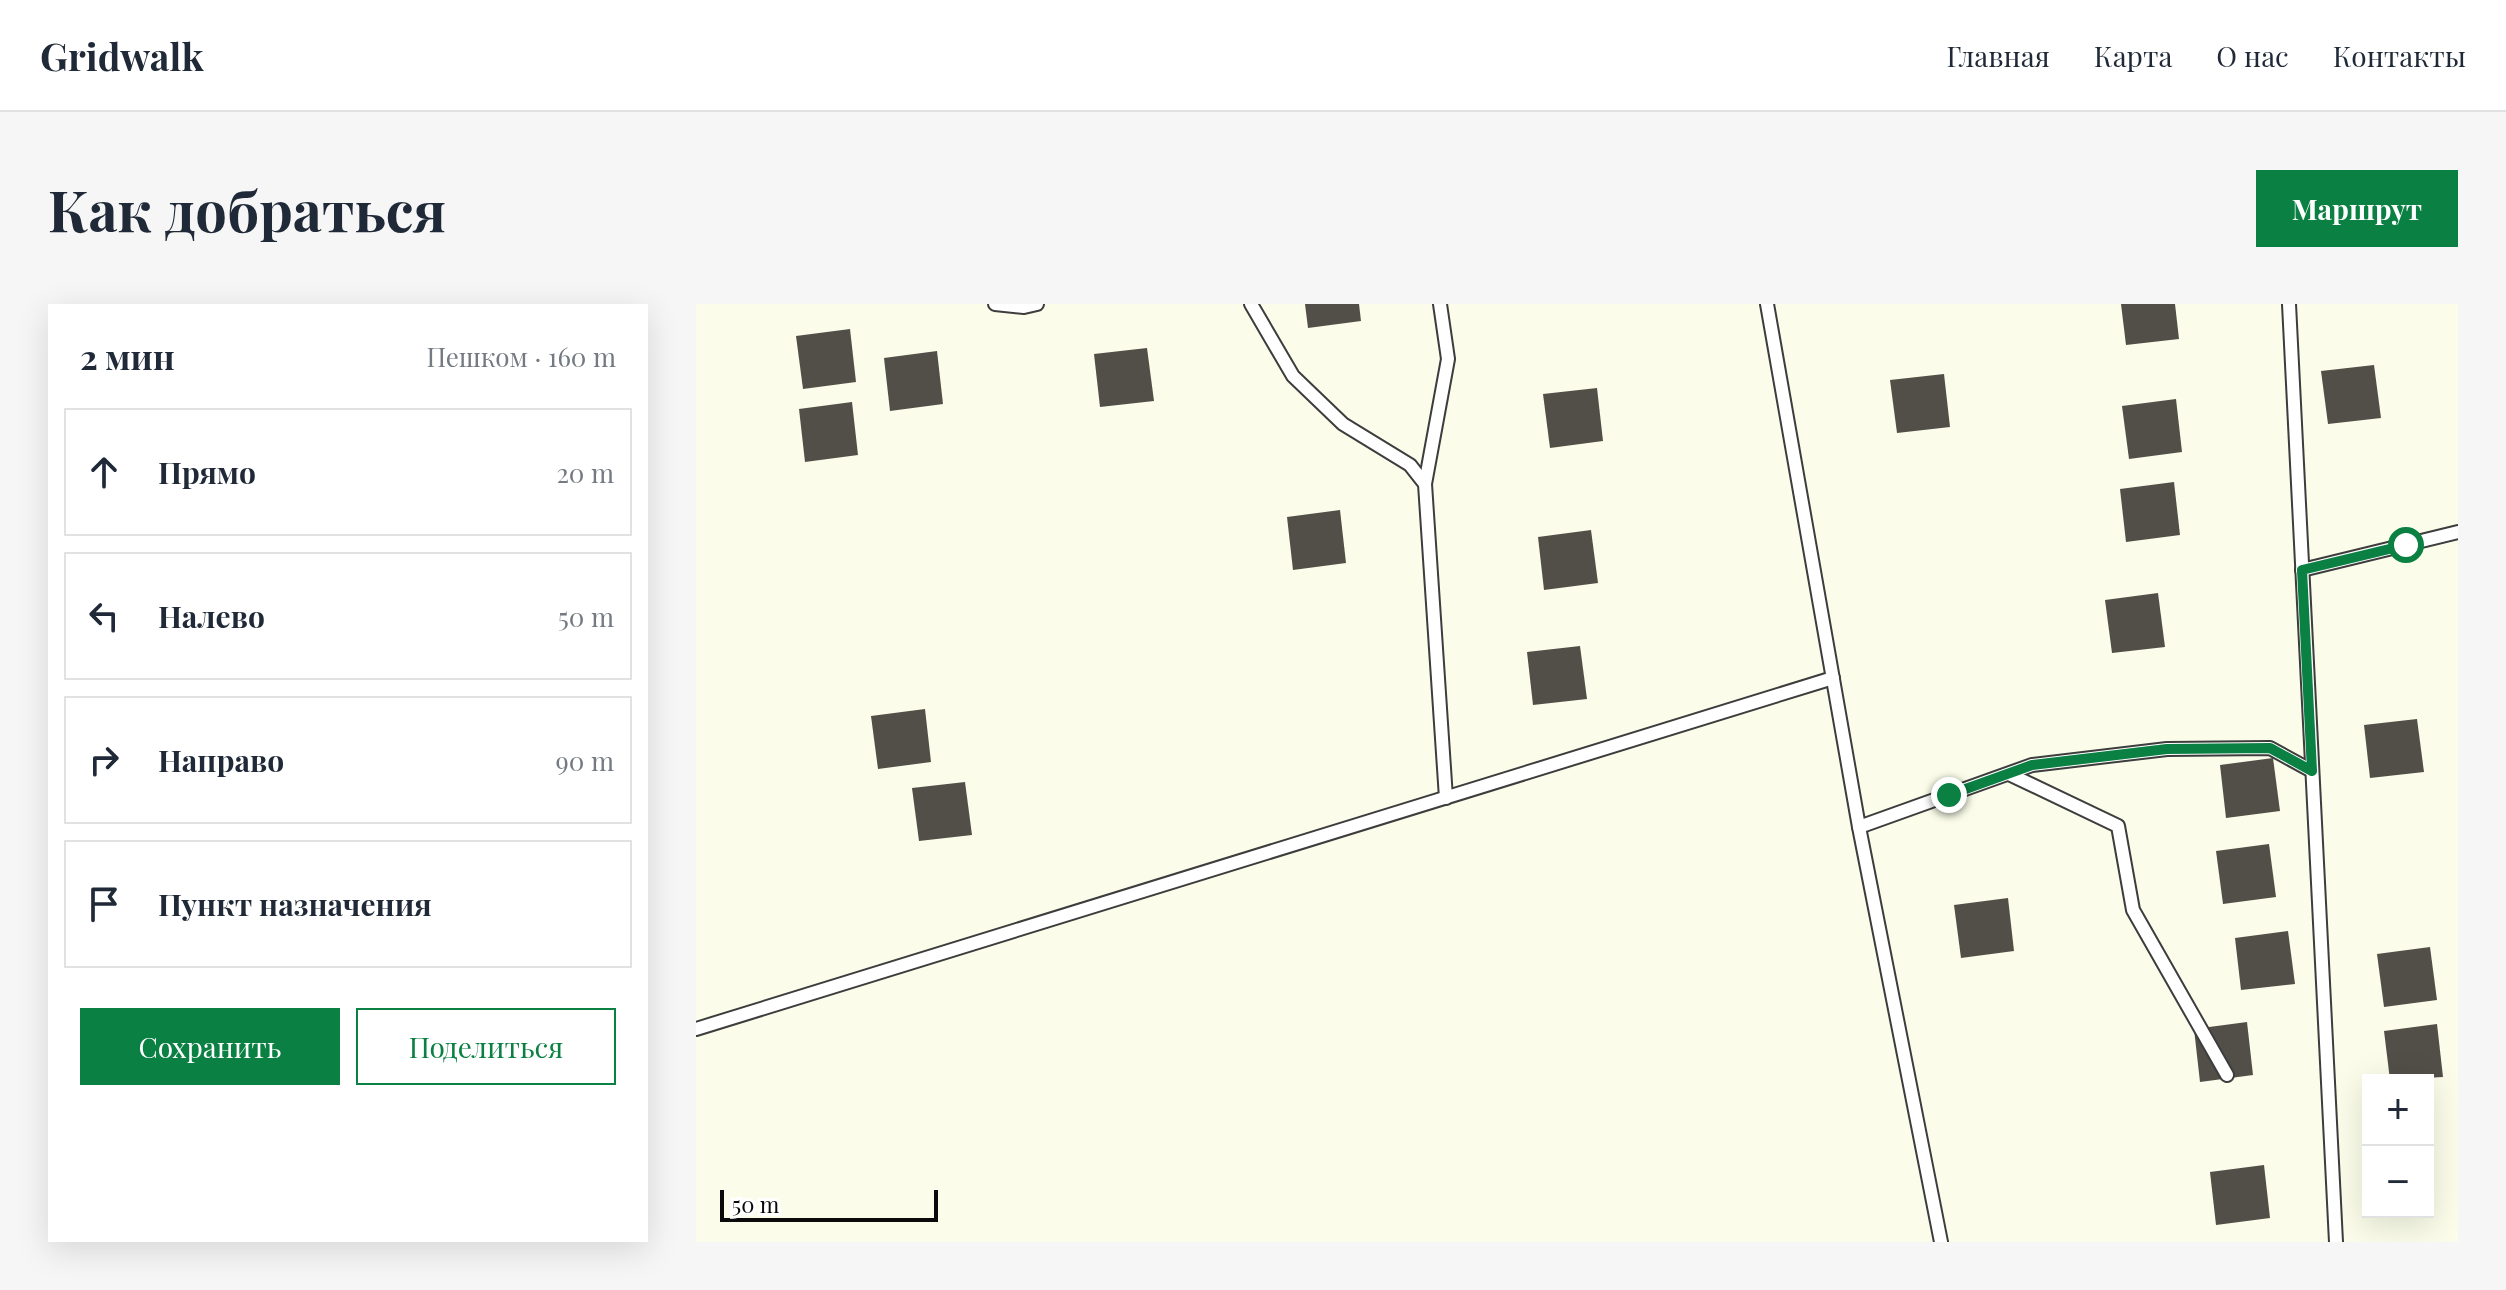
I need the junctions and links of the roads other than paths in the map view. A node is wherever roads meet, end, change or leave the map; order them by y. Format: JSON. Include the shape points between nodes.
{"nodes":[{"id":1,"x":995,"y":304,"type":"edge"},
{"id":2,"x":1037,"y":304,"type":"edge"},
{"id":3,"x":1251,"y":304,"type":"edge"},
{"id":4,"x":1440,"y":304,"type":"edge"},
{"id":5,"x":1767,"y":304,"type":"edge"},
{"id":6,"x":2289,"y":304,"type":"edge"},
{"id":7,"x":1425,"y":484,"type":"junction"},
{"id":8,"x":2458,"y":532,"type":"edge"},
{"id":9,"x":2302,"y":570,"type":"junction"},
{"id":10,"x":1833,"y":678,"type":"junction"},
{"id":11,"x":2312,"y":771,"type":"junction"},
{"id":12,"x":2009,"y":774,"type":"junction"},
{"id":13,"x":1446,"y":798,"type":"junction"},
{"id":14,"x":1859,"y":827,"type":"junction"},
{"id":15,"x":696,"y":1029,"type":"edge"},
{"id":16,"x":2227,"y":1075,"type":"dead end"},
{"id":17,"x":1941,"y":1242,"type":"edge"},
{"id":18,"x":2336,"y":1242,"type":"edge"}],
"edges":[{"from":1,"to":2,"type":"lane"},
{"from":3,"to":7,"type":"lane","via":[[1293,376],[1343,424],[1410,465]]},
{"from":4,"to":7,"type":"lane","via":[[1448,359]]},
{"from":5,"to":10,"type":"lane"},
{"from":6,"to":9,"type":"lane"},
{"from":7,"to":13,"type":"lane"},
{"from":8,"to":9,"type":"lane"},
{"from":9,"to":11,"type":"lane"},
{"from":10,"to":13,"type":"lane"},
{"from":10,"to":14,"type":"lane"},
{"from":11,"to":12,"type":"lane","via":[[2270,748],[2167,749],[2032,765]]},
{"from":11,"to":18,"type":"lane"},
{"from":12,"to":14,"type":"lane"},
{"from":12,"to":16,"type":"lane","via":[[2118,826],[2133,910]]},
{"from":13,"to":15,"type":"lane"},
{"from":14,"to":17,"type":"lane"}]}
